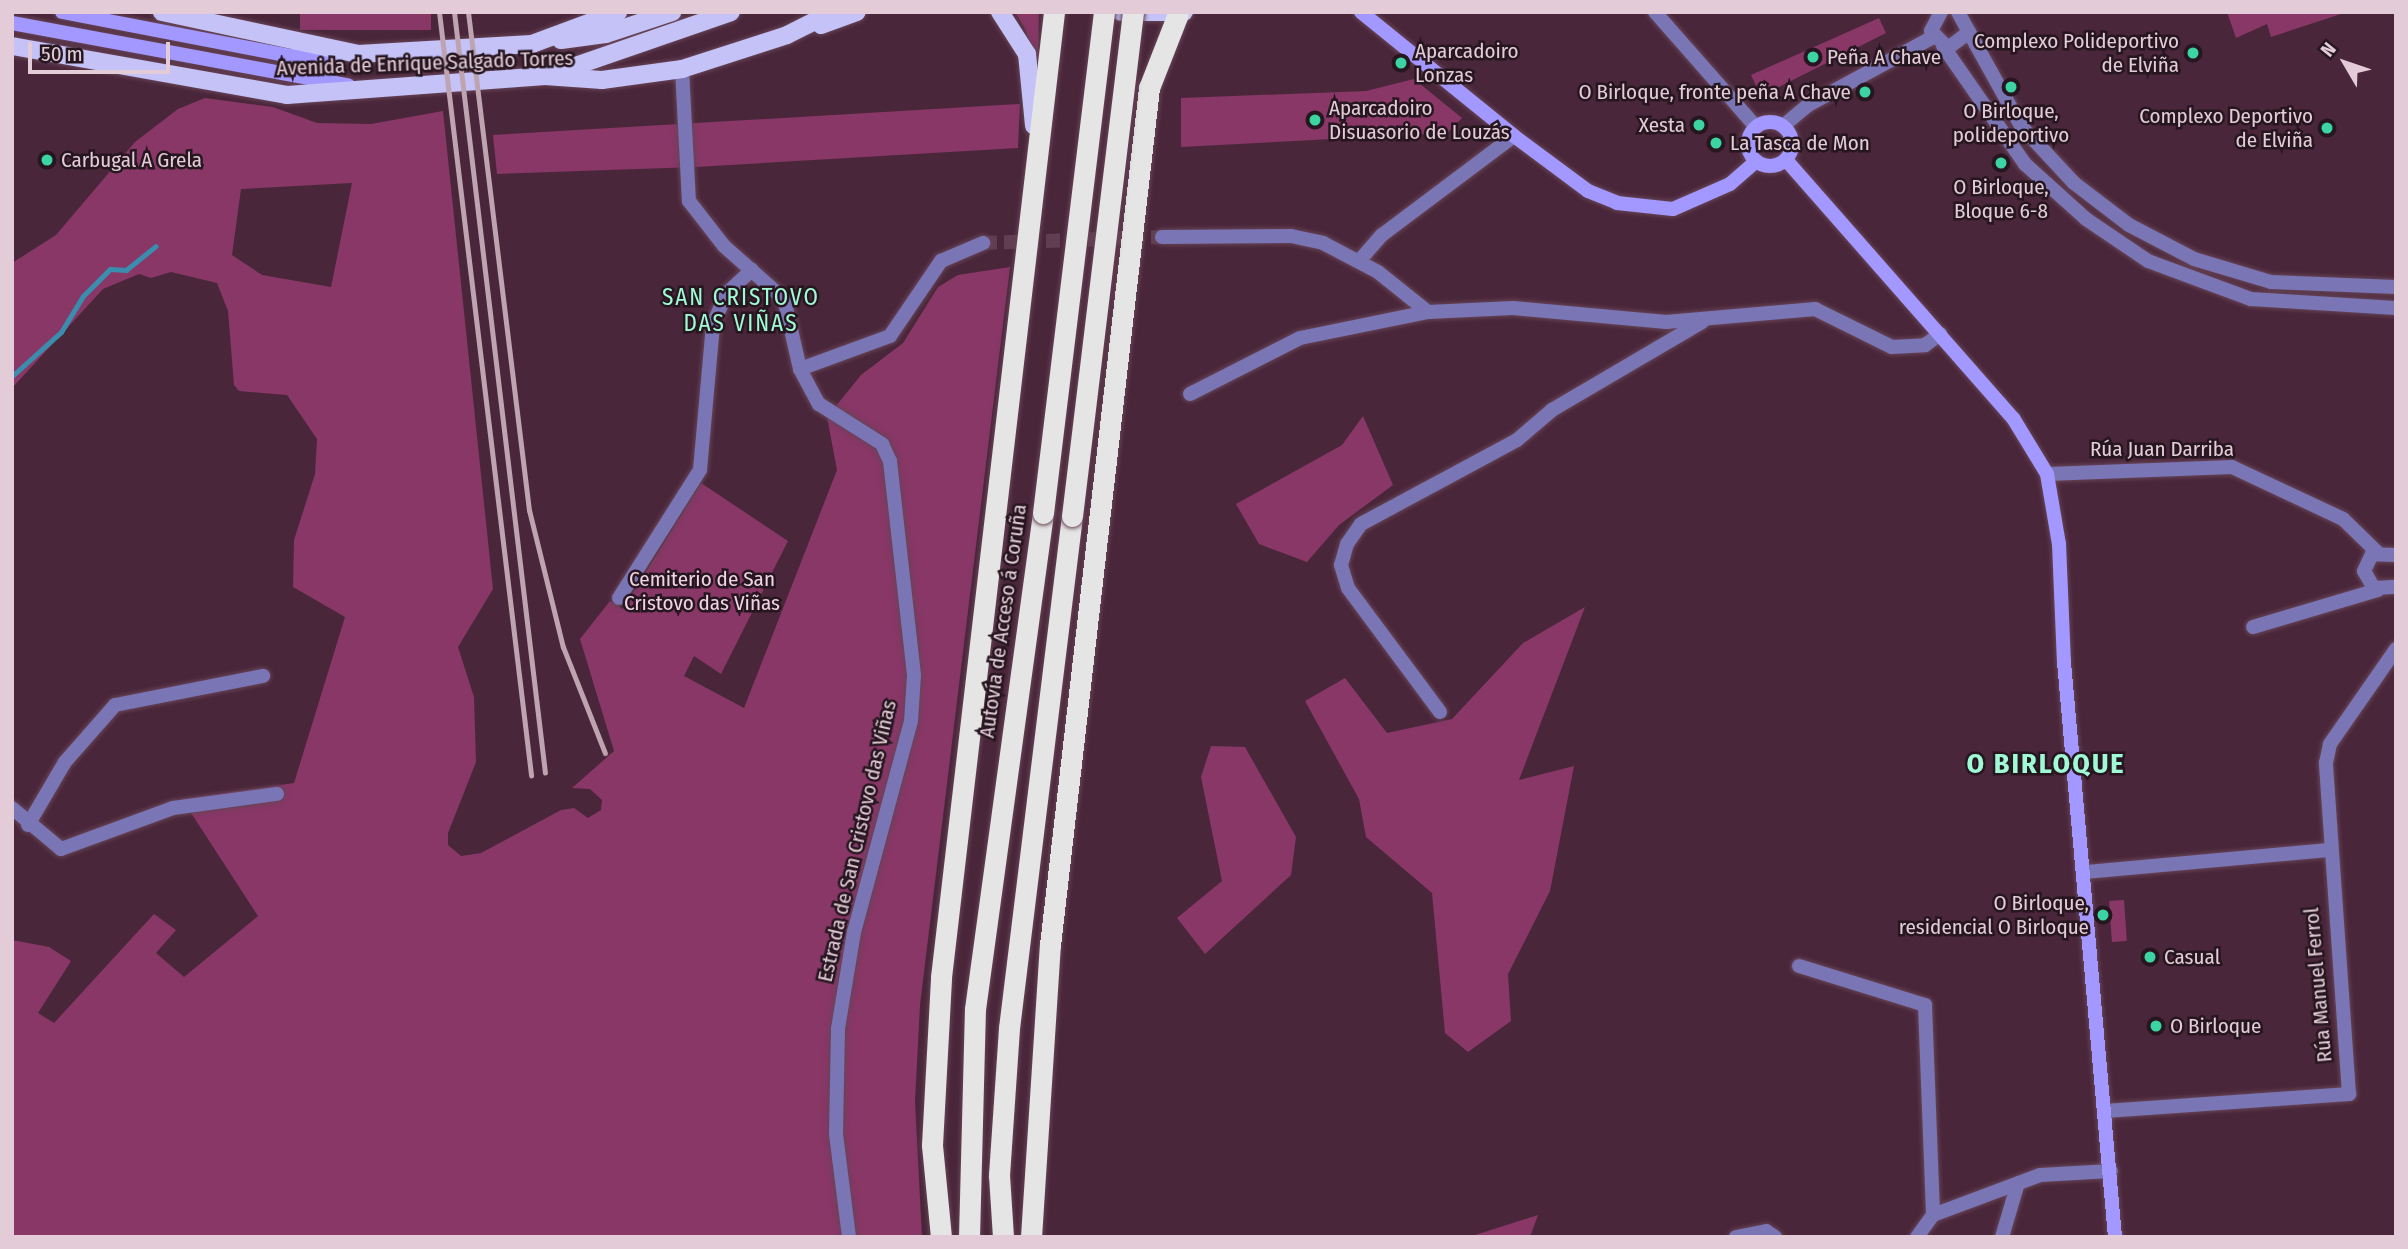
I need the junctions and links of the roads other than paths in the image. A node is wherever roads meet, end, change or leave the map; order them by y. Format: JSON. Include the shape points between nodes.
{"nodes":[{"id":1,"x":62,"y":12,"type":"edge"},
{"id":2,"x":162,"y":12,"type":"edge"},
{"id":3,"x":618,"y":12,"type":"edge"},
{"id":4,"x":673,"y":12,"type":"edge"},
{"id":5,"x":730,"y":12,"type":"edge"},
{"id":6,"x":833,"y":12,"type":"edge"},
{"id":7,"x":857,"y":12,"type":"edge"},
{"id":8,"x":1000,"y":12,"type":"edge"},
{"id":9,"x":1054,"y":12,"type":"edge"},
{"id":10,"x":1104,"y":12,"type":"edge"},
{"id":11,"x":1121,"y":12,"type":"edge"},
{"id":12,"x":1133,"y":12,"type":"edge"},
{"id":13,"x":1348,"y":12,"type":"edge"},
{"id":14,"x":1361,"y":12,"type":"edge"},
{"id":15,"x":1655,"y":12,"type":"edge"},
{"id":16,"x":1958,"y":12,"type":"edge"},
{"id":17,"x":1181,"y":13,"type":"edge"},
{"id":18,"x":1936,"y":15,"type":"edge"},
{"id":19,"x":578,"y":19,"type":"edge"},
{"id":20,"x":12,"y":23,"type":"edge"},
{"id":21,"x":1373,"y":25,"type":"junction"},
{"id":22,"x":1969,"y":32,"type":"junction"},
{"id":23,"x":788,"y":35,"type":"junction"},
{"id":24,"x":1938,"y":42,"type":"junction"},
{"id":25,"x":531,"y":44,"type":"junction"},
{"id":26,"x":12,"y":46,"type":"edge"},
{"id":27,"x":358,"y":54,"type":"junction"},
{"id":28,"x":682,"y":69,"type":"junction"},
{"id":29,"x":545,"y":76,"type":"junction"},
{"id":30,"x":378,"y":88,"type":"junction"},
{"id":31,"x":1783,"y":126,"type":"junction"},
{"id":32,"x":1756,"y":127,"type":"junction"},
{"id":33,"x":1514,"y":136,"type":"junction"},
{"id":34,"x":1786,"y":160,"type":"junction"},
{"id":35,"x":1756,"y":161,"type":"junction"},
{"id":36,"x":1035,"y":199,"type":"junction"},
{"id":37,"x":1162,"y":237,"type":"tunnel mouth"},
{"id":38,"x":983,"y":243,"type":"tunnel mouth"},
{"id":39,"x":1360,"y":260,"type":"junction"},
{"id":40,"x":752,"y":270,"type":"junction"},
{"id":41,"x":2396,"y":287,"type":"edge"},
{"id":42,"x":2396,"y":308,"type":"edge"},
{"id":43,"x":1428,"y":312,"type":"junction"},
{"id":44,"x":1706,"y":320,"type":"junction"},
{"id":45,"x":1940,"y":334,"type":"junction"},
{"id":46,"x":800,"y":369,"type":"junction"},
{"id":47,"x":1190,"y":394,"type":"dead end"},
{"id":48,"x":2047,"y":474,"type":"junction"},
{"id":49,"x":2377,"y":552,"type":"junction"},
{"id":50,"x":2396,"y":555,"type":"edge"},
{"id":51,"x":2396,"y":587,"type":"edge"},
{"id":52,"x":2378,"y":590,"type":"junction"},
{"id":53,"x":619,"y":598,"type":"dead end"},
{"id":54,"x":2253,"y":627,"type":"dead end"},
{"id":55,"x":2396,"y":649,"type":"edge"},
{"id":56,"x":263,"y":676,"type":"dead end"},
{"id":57,"x":1440,"y":712,"type":"dead end"},
{"id":58,"x":277,"y":794,"type":"dead end"},
{"id":59,"x":12,"y":808,"type":"edge"},
{"id":60,"x":28,"y":825,"type":"junction"},
{"id":61,"x":2327,"y":850,"type":"junction"},
{"id":62,"x":2085,"y":872,"type":"junction"},
{"id":63,"x":1799,"y":966,"type":"dead end"},
{"id":64,"x":2105,"y":1111,"type":"junction"},
{"id":65,"x":2111,"y":1171,"type":"junction"},
{"id":66,"x":2018,"y":1183,"type":"junction"},
{"id":67,"x":1933,"y":1215,"type":"junction"},
{"id":68,"x":849,"y":1237,"type":"edge"},
{"id":69,"x":941,"y":1237,"type":"edge"},
{"id":70,"x":969,"y":1237,"type":"edge"},
{"id":71,"x":1003,"y":1237,"type":"edge"},
{"id":72,"x":1031,"y":1237,"type":"edge"},
{"id":73,"x":1736,"y":1237,"type":"edge"},
{"id":74,"x":1775,"y":1237,"type":"edge"},
{"id":75,"x":1917,"y":1237,"type":"edge"},
{"id":76,"x":2001,"y":1237,"type":"edge"},
{"id":77,"x":2115,"y":1237,"type":"edge"}],
"edges":[{"from":1,"to":27,"type":"street","via":[[290,56]]},
{"from":2,"to":27,"type":"main road","name":"Avenida de Enrique Salgado Torres"},
{"from":3,"to":19,"type":"main road","name":"Avenida de Enrique Salgado Torres"},
{"from":4,"to":25,"type":"main road","via":[[606,34]]},
{"from":5,"to":29,"type":"main road"},
{"from":6,"to":23,"type":"main road","name":"Avenida de Enrique Salgado Torres"},
{"from":7,"to":23,"type":"main road"},
{"from":8,"to":36,"type":"main road","via":[[1027,54],[1032,78]]},
{"from":9,"to":36,"type":"highway"},
{"from":10,"to":70,"type":"highway","name":"Autovía de Acceso á Coruña","bridge":true,"via":[[1043,513],[975,1009]]},
{"from":11,"to":17,"type":"main road"},
{"from":12,"to":71,"type":"highway","bridge":true,"via":[[1010,1015],[999,1175]]},
{"from":13,"to":21,"type":"street"},
{"from":14,"to":21,"type":"street"},
{"from":15,"to":32,"type":"street"},
{"from":16,"to":22,"type":"street"},
{"from":17,"to":72,"type":"highway","via":[[1149,88],[1050,945]]},
{"from":18,"to":24,"type":"street"},
{"from":19,"to":25,"type":"main road","name":"Avenida de Enrique Salgado Torres"},
{"from":20,"to":30,"type":"street","via":[[212,65]]},
{"from":21,"to":33,"type":"street"},
{"from":22,"to":24,"type":"street","via":[[1959,46]]},
{"from":22,"to":41,"type":"street","via":[[2021,125],[2074,183],[2129,225],[2194,259],[2271,282]]},
{"from":23,"to":28,"type":"main road","name":"Avenida de Enrique Salgado Torres"},
{"from":24,"to":31,"type":"street","via":[[1808,105]]},
{"from":24,"to":42,"type":"street","via":[[2025,164],[2086,219],[2148,261],[2251,299]]},
{"from":25,"to":27,"type":"main road","name":"Avenida de Enrique Salgado Torres"},
{"from":26,"to":30,"type":"main road","name":"Avenida de Enrique Salgado Torres","via":[[287,94]]},
{"from":28,"to":29,"type":"main road","name":"Avenida de Enrique Salgado Torres","via":[[602,80]]},
{"from":28,"to":40,"type":"street","name":"Estrada de San Cristovo das Viñas","via":[[689,201]]},
{"from":29,"to":30,"type":"main road","name":"Avenida de Enrique Salgado Torres"},
{"from":31,"to":32,"type":"street"},
{"from":31,"to":34,"type":"street","via":[[1793,142]]},
{"from":32,"to":35,"type":"street","via":[[1748,144]]},
{"from":33,"to":35,"type":"street","via":[[1588,191],[1647,210],[1699,200]]},
{"from":33,"to":39,"type":"street","via":[[1382,235]]},
{"from":34,"to":35,"type":"street","via":[[1774,166]]},
{"from":34,"to":45,"type":"street"},
{"from":36,"to":69,"type":"highway","via":[[941,976],[932,1145]]},
{"from":37,"to":39,"type":"street","via":[[1291,236]]},
{"from":38,"to":46,"type":"street","via":[[941,261],[890,336]]},
{"from":39,"to":43,"type":"street"},
{"from":40,"to":46,"type":"street","name":"Estrada de San Cristovo das Viñas","via":[[784,299]]},
{"from":40,"to":53,"type":"street","via":[[727,293],[713,324],[700,470]]},
{"from":43,"to":44,"type":"street","via":[[1513,308],[1632,322]]},
{"from":43,"to":47,"type":"street","via":[[1300,338]]},
{"from":44,"to":45,"type":"street","via":[[1815,309],[1892,347],[1925,345]]},
{"from":44,"to":57,"type":"street","via":[[1552,410],[1505,447],[1370,519],[1347,544],[1342,565],[1348,588]]},
{"from":45,"to":48,"type":"street","via":[[2031,441]]},
{"from":46,"to":68,"type":"street","name":"Estrada de San Cristovo das Viñas","via":[[819,404],[882,444],[890,461],[914,675],[911,721],[854,932],[838,1029],[836,1134]]},
{"from":48,"to":49,"type":"street","name":"Rúa Juan Darriba","via":[[2232,467],[2343,519]]},
{"from":48,"to":62,"type":"street","via":[[2059,544],[2064,662]]},
{"from":49,"to":50,"type":"street"},
{"from":49,"to":52,"type":"street","via":[[2364,571]]},
{"from":51,"to":52,"type":"street"},
{"from":52,"to":54,"type":"street"},
{"from":55,"to":61,"type":"street","name":"Rúa Manuel Ferrol","via":[[2330,744]]},
{"from":56,"to":60,"type":"street","via":[[115,705],[65,762]]},
{"from":58,"to":60,"type":"street","via":[[173,808],[61,849]]},
{"from":59,"to":60,"type":"street"},
{"from":61,"to":62,"type":"street"},
{"from":61,"to":64,"type":"street","name":"Rúa Manuel Ferrol","via":[[2349,1094]]},
{"from":62,"to":64,"type":"street"},
{"from":63,"to":67,"type":"street","via":[[1925,1005]]},
{"from":64,"to":65,"type":"street"},
{"from":65,"to":66,"type":"street","via":[[2040,1175]]},
{"from":65,"to":77,"type":"street"},
{"from":66,"to":67,"type":"street"},
{"from":66,"to":76,"type":"street"},
{"from":67,"to":75,"type":"street"},
{"from":73,"to":74,"type":"street","via":[[1766,1231]]}]}
